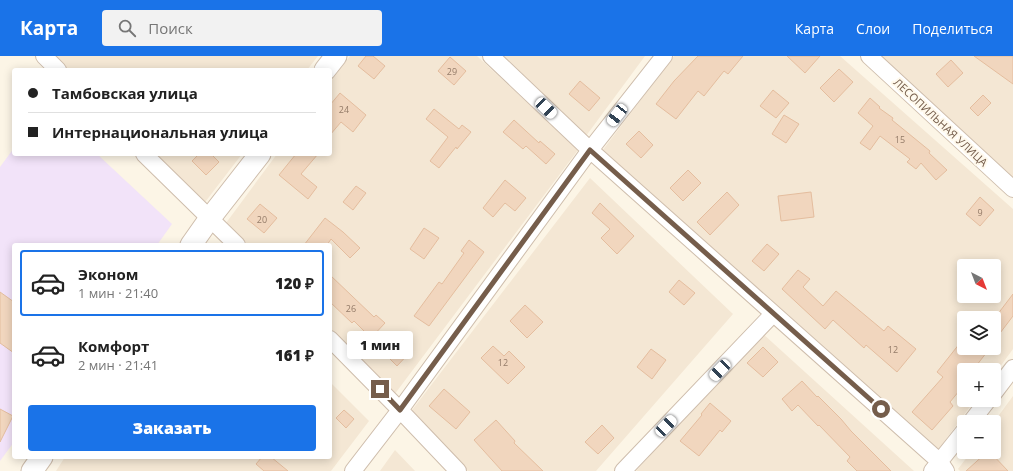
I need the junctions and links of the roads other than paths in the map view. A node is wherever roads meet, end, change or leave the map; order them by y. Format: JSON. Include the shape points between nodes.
{"nodes":[{"id":1,"x":44,"y":56,"type":"edge"},
{"id":2,"x":336,"y":56,"type":"edge"},
{"id":3,"x":491,"y":56,"type":"edge"},
{"id":4,"x":664,"y":56,"type":"edge"},
{"id":5,"x":869,"y":56,"type":"edge"},
{"id":6,"x":56,"y":68,"type":"edge"},
{"id":7,"x":327,"y":68,"type":"edge"},
{"id":8,"x":590,"y":150,"type":"junction"},
{"id":9,"x":146,"y":156,"type":"edge"},
{"id":10,"x":258,"y":156,"type":"edge"},
{"id":11,"x":1013,"y":189,"type":"edge"},
{"id":12,"x":210,"y":218,"type":"junction"},
{"id":13,"x":192,"y":243,"type":"edge"},
{"id":14,"x":235,"y":243,"type":"edge"},
{"id":15,"x":773,"y":314,"type":"junction"},
{"id":16,"x":332,"y":341,"type":"edge"},
{"id":17,"x":1013,"y":368,"type":"edge"},
{"id":18,"x":1001,"y":384,"type":"edge"},
{"id":19,"x":983,"y":407,"type":"edge"},
{"id":20,"x":400,"y":410,"type":"junction"},
{"id":21,"x":976,"y":415,"type":"edge"},
{"id":22,"x":957,"y":441,"type":"edge"},
{"id":23,"x":41,"y":459,"type":"edge"},
{"id":24,"x":939,"y":468,"type":"edge"},
{"id":25,"x":32,"y":471,"type":"edge"},
{"id":26,"x":352,"y":471,"type":"edge"},
{"id":27,"x":458,"y":471,"type":"edge"},
{"id":28,"x":623,"y":471,"type":"edge"}],
"edges":[{"from":1,"to":6,"type":"street"},
{"from":2,"to":7,"type":"street"},
{"from":3,"to":8,"type":"street"},
{"from":4,"to":8,"type":"street"},
{"from":5,"to":11,"type":"street","name":"ЛЕСОПИЛЬНАЯ УЛИЦА"},
{"from":8,"to":15,"type":"street"},
{"from":8,"to":20,"type":"street"},
{"from":9,"to":12,"type":"street"},
{"from":10,"to":12,"type":"street"},
{"from":12,"to":13,"type":"street"},
{"from":12,"to":14,"type":"street"},
{"from":15,"to":24,"type":"street"},
{"from":15,"to":28,"type":"street"},
{"from":16,"to":20,"type":"street"},
{"from":17,"to":18,"type":"street"},
{"from":19,"to":21,"type":"street"},
{"from":20,"to":26,"type":"street"},
{"from":20,"to":27,"type":"street"},
{"from":22,"to":24,"type":"street"},
{"from":23,"to":25,"type":"street"}]}
